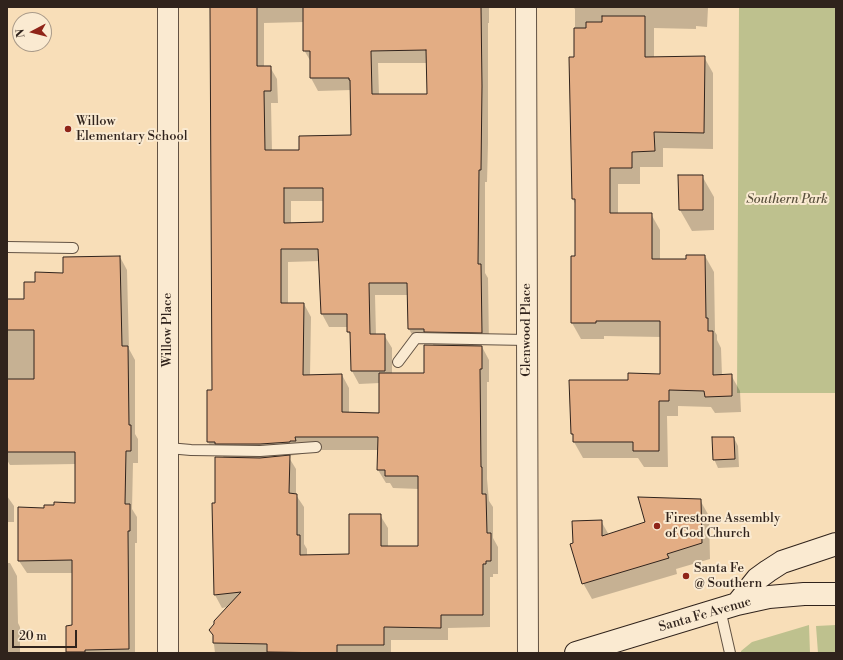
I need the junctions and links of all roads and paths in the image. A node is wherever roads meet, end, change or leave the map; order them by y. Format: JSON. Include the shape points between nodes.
{"nodes":[{"id":1,"x":168,"y":7,"type":"edge"},
{"id":2,"x":526,"y":7,"type":"edge"},
{"id":3,"x":7,"y":247,"type":"edge"},
{"id":4,"x":73,"y":248,"type":"dead end"},
{"id":5,"x":527,"y":340,"type":"junction"},
{"id":6,"x":398,"y":362,"type":"dead end"},
{"id":7,"x":316,"y":447,"type":"dead end"},
{"id":8,"x":168,"y":448,"type":"junction"},
{"id":9,"x":836,"y":544,"type":"edge"},
{"id":10,"x":836,"y":594,"type":"edge"},
{"id":11,"x":729,"y":607,"type":"junction"},
{"id":12,"x":168,"y":653,"type":"edge"},
{"id":13,"x":528,"y":653,"type":"edge"},
{"id":14,"x":576,"y":653,"type":"edge"},
{"id":15,"x":730,"y":653,"type":"edge"}],
"edges":[{"from":1,"to":8,"type":"street","name":"Willow Place"},
{"from":2,"to":5,"type":"street","name":"Glenwood Place"},
{"from":3,"to":4,"type":"lane"},
{"from":5,"to":6,"type":"lane","via":[[416,338]]},
{"from":5,"to":13,"type":"street","name":"Glenwood Place"},
{"from":7,"to":8,"type":"lane","via":[[260,451]]},
{"from":8,"to":12,"type":"street","name":"Willow Place"},
{"from":9,"to":11,"type":"street","via":[[782,562],[757,579]]},
{"from":10,"to":11,"type":"street","name":"Santa Fe Avenue","via":[[769,597]]},
{"from":11,"to":14,"type":"street","name":"Santa Fe Avenue"},
{"from":11,"to":15,"type":"lane"}]}
